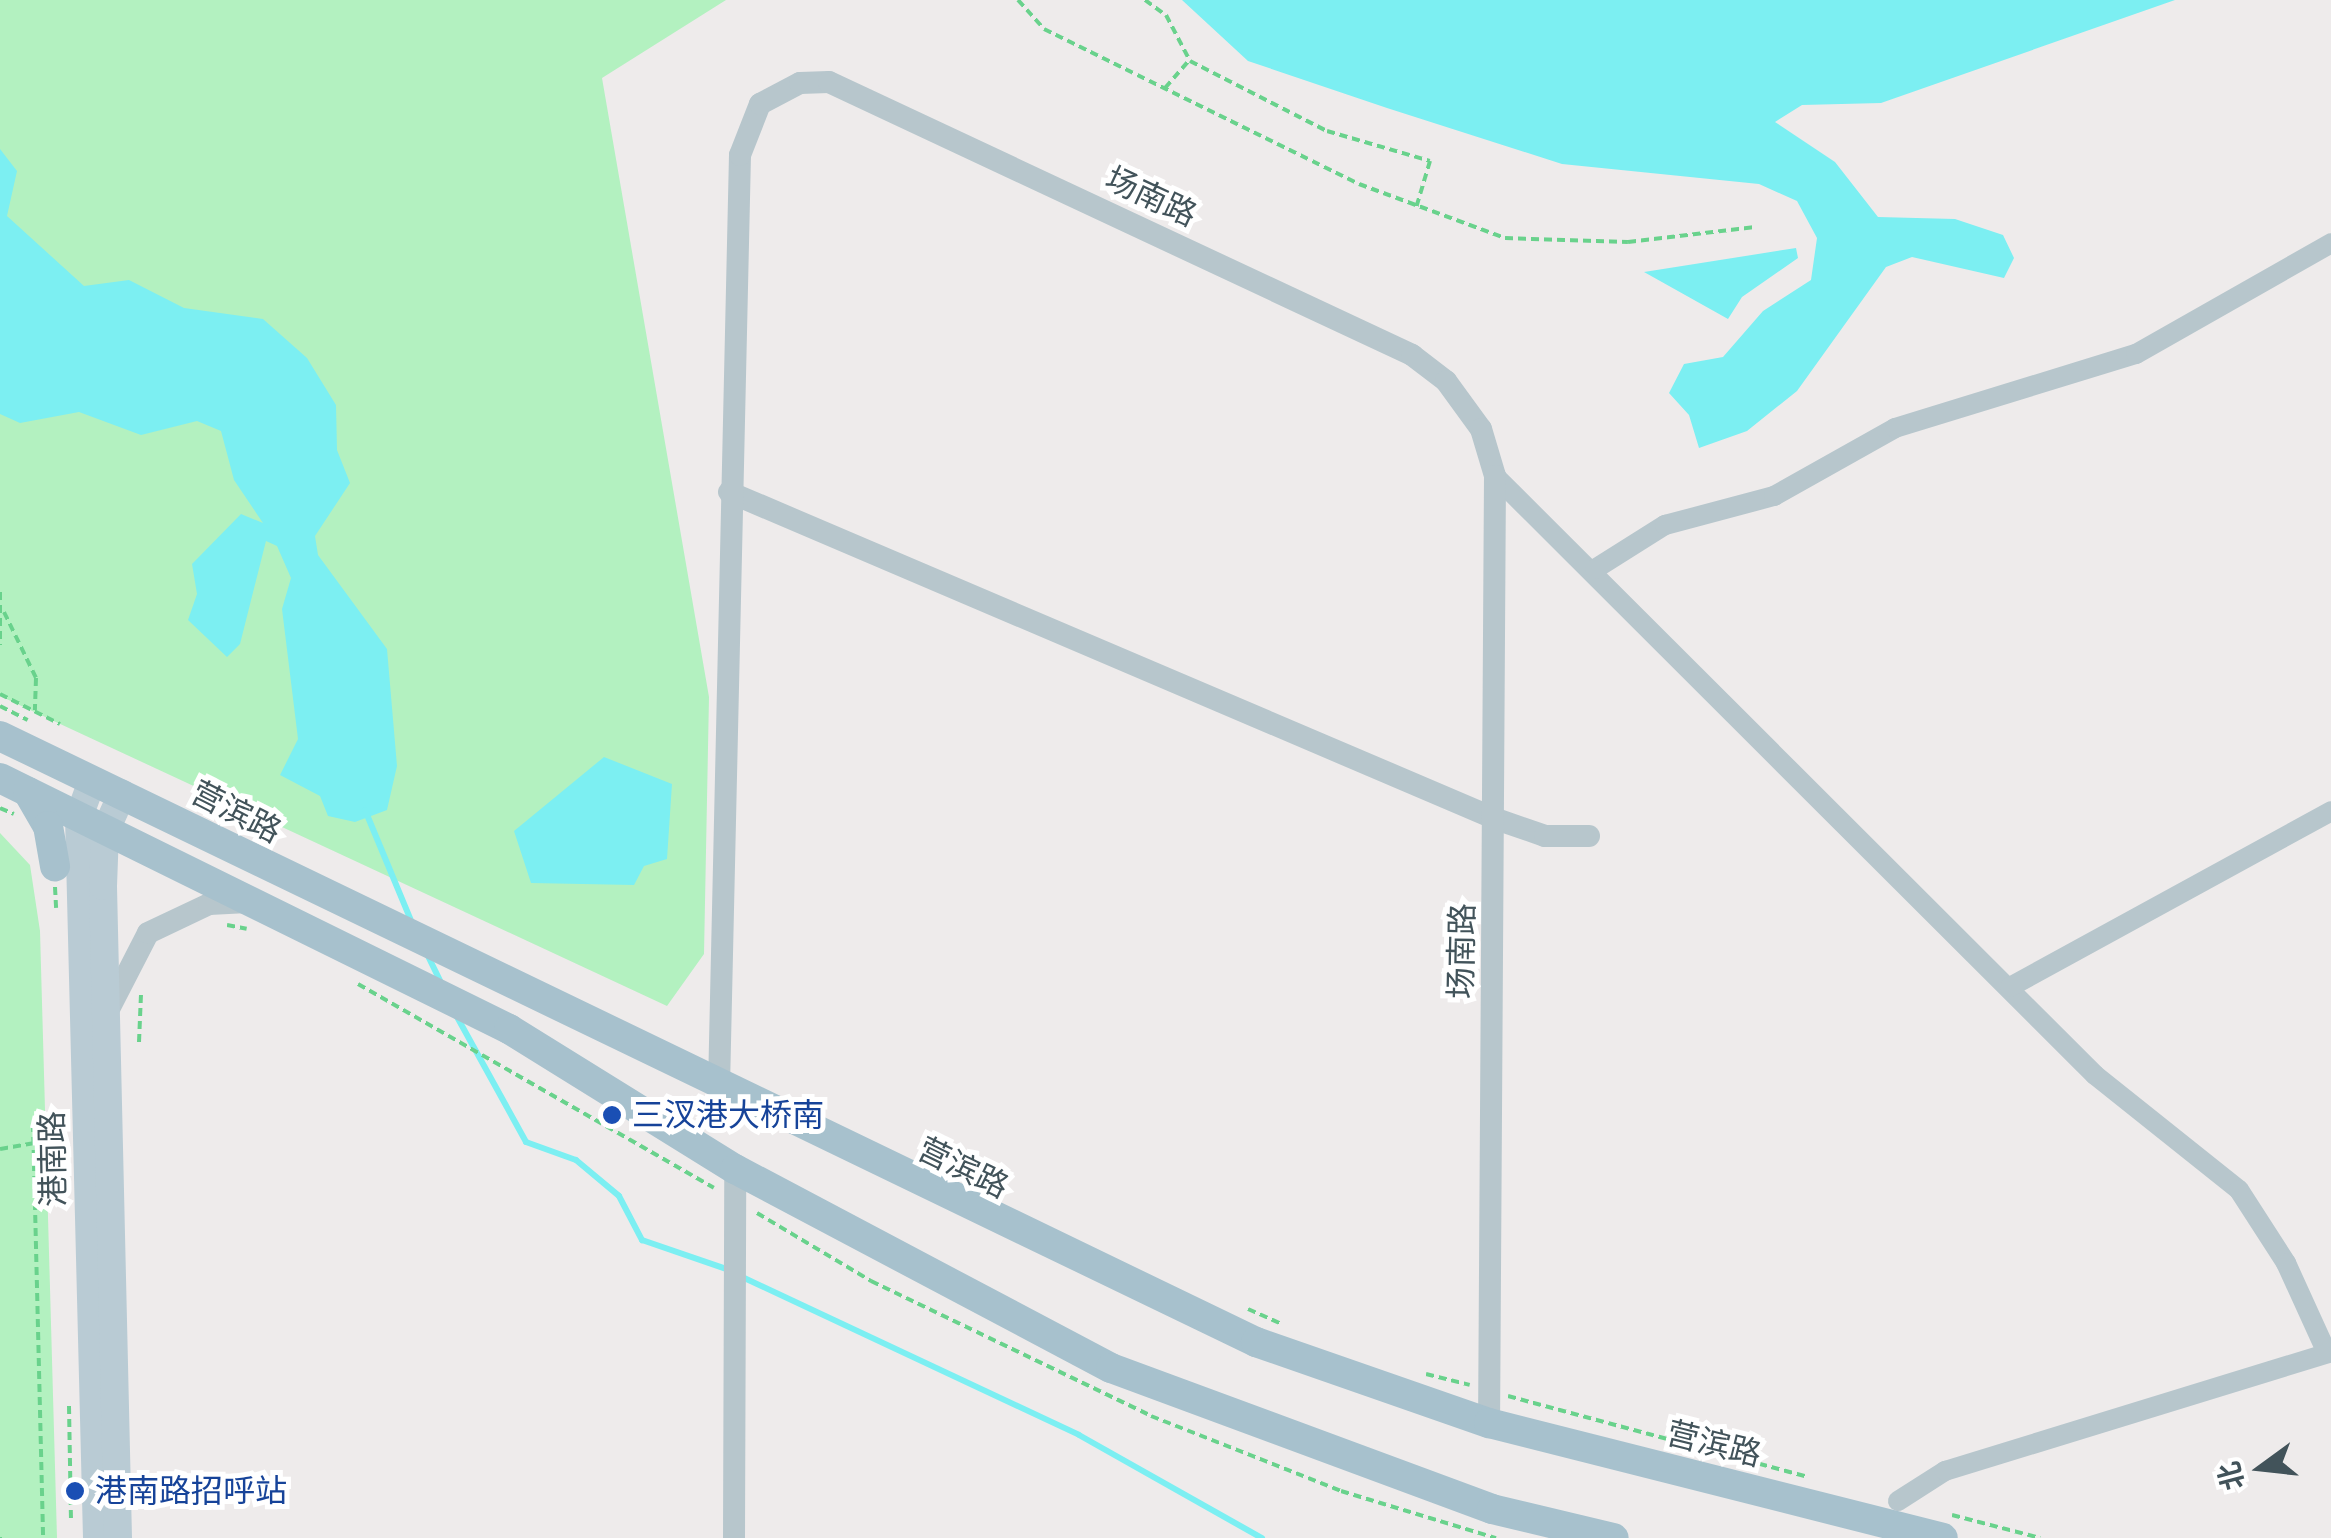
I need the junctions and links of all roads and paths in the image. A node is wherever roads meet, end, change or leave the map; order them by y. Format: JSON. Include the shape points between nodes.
{"nodes":[{"id":1,"x":1018,"y":0,"type":"edge"},
{"id":2,"x":1145,"y":0,"type":"edge"},
{"id":3,"x":1190,"y":61,"type":"junction"},
{"id":4,"x":1164,"y":88,"type":"junction"},
{"id":5,"x":1416,"y":208,"type":"junction"},
{"id":6,"x":1755,"y":227,"type":"dead end"},
{"id":7,"x":2331,"y":244,"type":"edge"},
{"id":8,"x":1494,"y":476,"type":"junction"},
{"id":9,"x":729,"y":492,"type":"junction"},
{"id":10,"x":1595,"y":569,"type":"junction"},
{"id":11,"x":0,"y":592,"type":"edge"},
{"id":12,"x":4,"y":612,"type":"junction"},
{"id":13,"x":0,"y":645,"type":"edge"},
{"id":14,"x":0,"y":694,"type":"edge"},
{"id":15,"x":34,"y":710,"type":"junction"},
{"id":16,"x":60,"y":724,"type":"dead end"},
{"id":17,"x":0,"y":736,"type":"edge"},
{"id":18,"x":92,"y":781,"type":"junction"},
{"id":19,"x":122,"y":794,"type":"junction"},
{"id":20,"x":16,"y":795,"type":"edge"},
{"id":21,"x":0,"y":808,"type":"edge"},
{"id":22,"x":2331,"y":811,"type":"edge"},
{"id":23,"x":1496,"y":819,"type":"junction"},
{"id":24,"x":92,"y":824,"type":"junction"},
{"id":25,"x":1589,"y":836,"type":"dead end"},
{"id":26,"x":55,"y":866,"type":"joint"},
{"id":27,"x":257,"y":916,"type":"junction"},
{"id":28,"x":57,"y":924,"type":"dead end"},
{"id":29,"x":210,"y":925,"type":"dead end"},
{"id":30,"x":346,"y":977,"type":"dead end"},
{"id":31,"x":146,"y":981,"type":"dead end"},
{"id":32,"x":2010,"y":987,"type":"junction"},
{"id":33,"x":106,"y":1016,"type":"junction"},
{"id":34,"x":138,"y":1042,"type":"dead end"},
{"id":35,"x":522,"y":1070,"type":"dead end"},
{"id":36,"x":719,"y":1088,"type":"junction"},
{"id":37,"x":33,"y":1124,"type":"dead end"},
{"id":38,"x":0,"y":1140,"type":"edge"},
{"id":39,"x":34,"y":1144,"type":"junction"},
{"id":40,"x":3,"y":1148,"type":"edge"},
{"id":41,"x":735,"y":1168,"type":"junction"},
{"id":42,"x":1232,"y":1302,"type":"dead end"},
{"id":43,"x":1284,"y":1324,"type":"dead end"},
{"id":44,"x":2329,"y":1352,"type":"edge"},
{"id":45,"x":1419,"y":1372,"type":"dead end"},
{"id":46,"x":1489,"y":1390,"type":"junction"},
{"id":47,"x":72,"y":1395,"type":"dead end"},
{"id":48,"x":1489,"y":1424,"type":"junction"},
{"id":49,"x":1827,"y":1482,"type":"dead end"},
{"id":50,"x":1898,"y":1500,"type":"joint"},
{"id":51,"x":42,"y":1538,"type":"edge"},
{"id":52,"x":75,"y":1538,"type":"edge"},
{"id":53,"x":97,"y":1538,"type":"edge"},
{"id":54,"x":118,"y":1538,"type":"edge"},
{"id":55,"x":734,"y":1538,"type":"edge"},
{"id":56,"x":1614,"y":1538,"type":"edge"},
{"id":57,"x":1942,"y":1538,"type":"edge"},
{"id":58,"x":2040,"y":1538,"type":"edge"}],
"edges":[{"from":1,"to":4,"type":"path","via":[[1032,22]]},
{"from":2,"to":3,"type":"path","via":[[1166,15]]},
{"from":3,"to":4,"type":"path"},
{"from":3,"to":5,"type":"path","via":[[1327,132],[1430,162]]},
{"from":4,"to":5,"type":"path"},
{"from":5,"to":6,"type":"path","via":[[1515,240],[1628,242]]},
{"from":7,"to":10,"type":"street","via":[[2136,354],[1895,428],[1774,496],[1665,524]]},
{"from":8,"to":9,"type":"street","name":"场南路","via":[[1481,428],[1446,381],[1412,355],[828,82],[800,83],[760,104],[740,154]]},
{"from":8,"to":10,"type":"street"},
{"from":8,"to":23,"type":"street","name":"场南路"},
{"from":9,"to":23,"type":"street"},
{"from":9,"to":36,"type":"street","name":"场南路"},
{"from":10,"to":32,"type":"street"},
{"from":11,"to":12,"type":"path"},
{"from":12,"to":13,"type":"path"},
{"from":12,"to":15,"type":"path","via":[[36,678]]},
{"from":14,"to":15,"type":"path"},
{"from":15,"to":16,"type":"path"},
{"from":17,"to":18,"type":"main road","name":"营滨路"},
{"from":18,"to":19,"type":"main road","name":"营滨路"},
{"from":18,"to":24,"type":"main road","name":"港南路"},
{"from":19,"to":24,"type":"main road","name":"港南路"},
{"from":19,"to":36,"type":"main road","name":"营滨路"},
{"from":20,"to":21,"type":"path"},
{"from":20,"to":24,"type":"main road"},
{"from":20,"to":26,"type":"main road","via":[[48,826]]},
{"from":22,"to":32,"type":"street"},
{"from":23,"to":25,"type":"street","via":[[1545,836]]},
{"from":23,"to":46,"type":"street","name":"场南路"},
{"from":24,"to":27,"type":"main road"},
{"from":24,"to":33,"type":"main road","name":"港南路"},
{"from":24,"to":53,"type":"main road","name":"港南路"},
{"from":26,"to":28,"type":"path"},
{"from":27,"to":29,"type":"path"},
{"from":27,"to":33,"type":"street","via":[[209,904],[148,932]]},
{"from":27,"to":41,"type":"main road","via":[[508,1028]]},
{"from":30,"to":35,"type":"path"},
{"from":31,"to":34,"type":"path"},
{"from":32,"to":44,"type":"street","via":[[2094,1075],[2239,1190],[2286,1264]]},
{"from":33,"to":54,"type":"main road","name":"港南路"},
{"from":36,"to":48,"type":"main road","name":"营滨路","via":[[1113,1263],[1332,1372]]},
{"from":37,"to":39,"type":"path"},
{"from":38,"to":40,"type":"path"},
{"from":39,"to":40,"type":"path"},
{"from":39,"to":51,"type":"path"},
{"from":41,"to":55,"type":"street"},
{"from":41,"to":56,"type":"main road","via":[[1111,1368],[1492,1510]]},
{"from":42,"to":43,"type":"path"},
{"from":44,"to":50,"type":"street","via":[[1945,1471]]},
{"from":45,"to":46,"type":"path"},
{"from":46,"to":48,"type":"street","name":"场南路"},
{"from":46,"to":49,"type":"path"},
{"from":47,"to":52,"type":"path","via":[[65,1423]]},
{"from":48,"to":57,"type":"main road","name":"营滨路"},
{"from":50,"to":58,"type":"path"}]}
